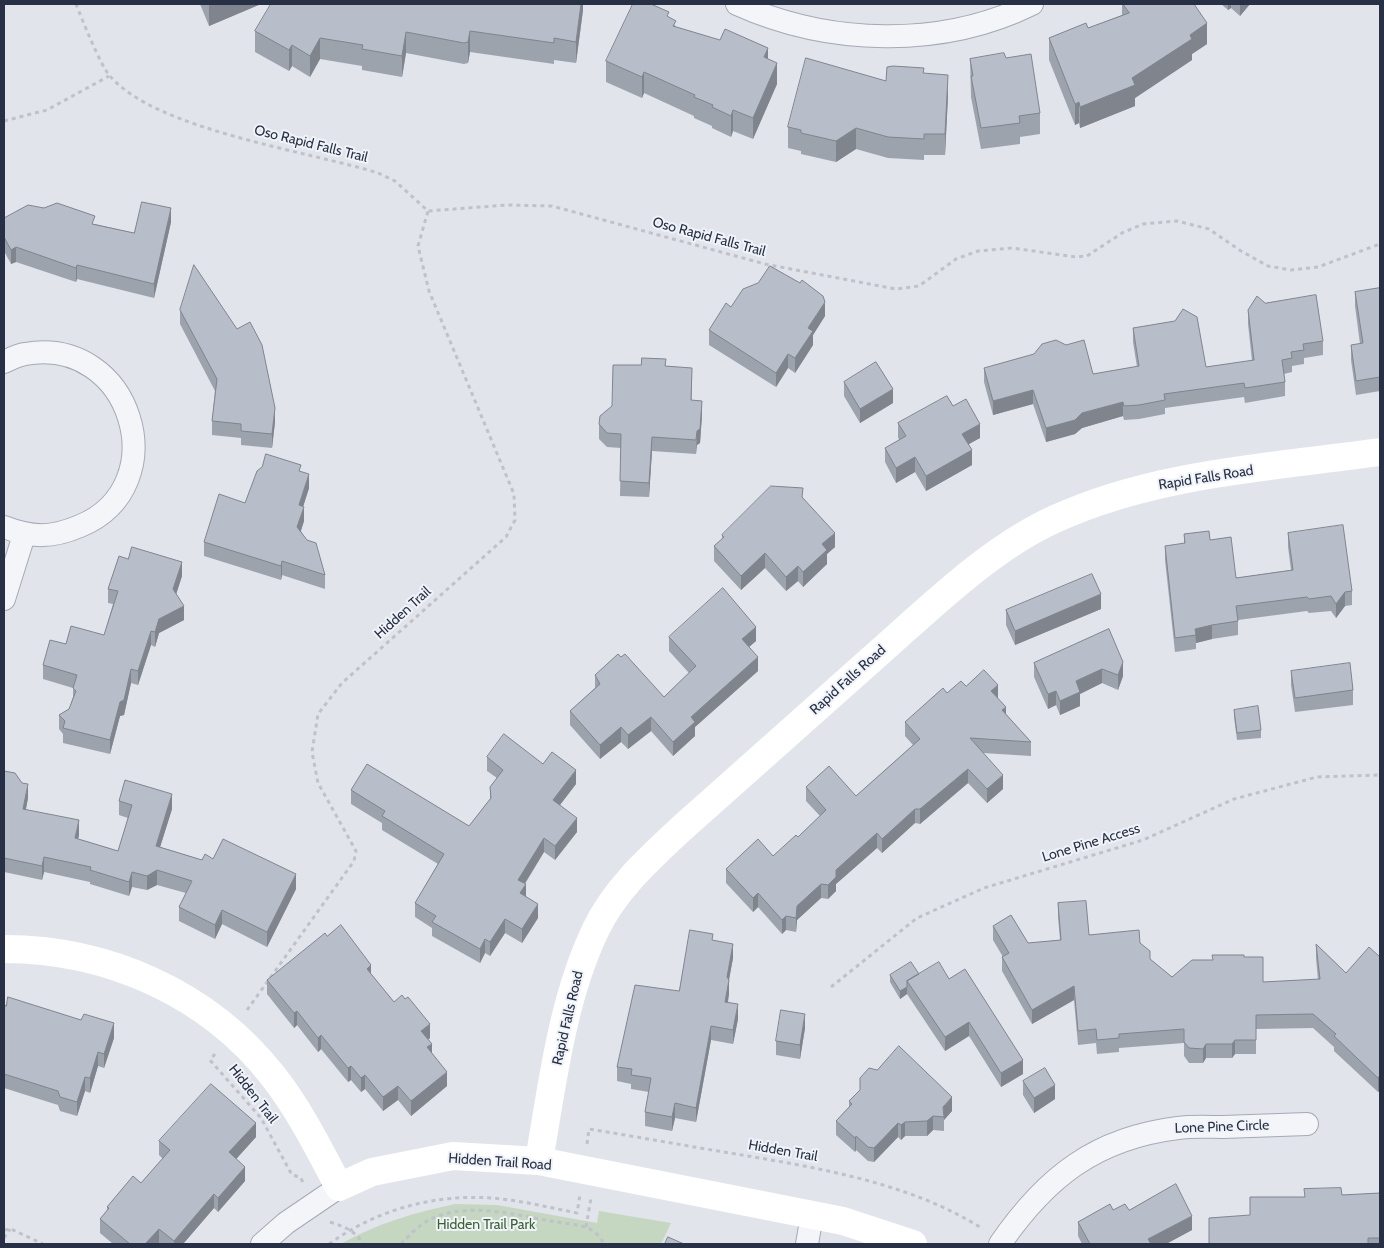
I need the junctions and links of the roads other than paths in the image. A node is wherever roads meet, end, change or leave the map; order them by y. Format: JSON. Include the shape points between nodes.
{"nodes":[{"id":1,"x":737,"y":4,"type":"edge"},
{"id":2,"x":1032,"y":4,"type":"edge"},
{"id":3,"x":4,"y":362,"type":"edge"},
{"id":4,"x":1380,"y":452,"type":"edge"},
{"id":5,"x":4,"y":527,"type":"edge"},
{"id":6,"x":24,"y":535,"type":"junction"},
{"id":7,"x":4,"y":599,"type":"edge"},
{"id":8,"x":4,"y":949,"type":"edge"},
{"id":9,"x":1307,"y":1124,"type":"dead end"},
{"id":10,"x":538,"y":1162,"type":"junction"},
{"id":11,"x":339,"y":1186,"type":"junction"},
{"id":12,"x":812,"y":1215,"type":"junction"},
{"id":13,"x":262,"y":1244,"type":"edge"},
{"id":14,"x":807,"y":1244,"type":"edge"},
{"id":15,"x":913,"y":1244,"type":"edge"},
{"id":16,"x":1000,"y":1244,"type":"edge"}],
"edges":[{"from":1,"to":2,"type":"street","via":[[822,32],[891,37],[950,31]]},
{"from":3,"to":6,"type":"street","via":[[24,354],[61,353],[94,367],[120,393],[133,426],[133,462],[119,496],[94,521],[60,535]]},
{"from":4,"to":10,"type":"street","name":"Rapid Falls Road","via":[[1207,476],[1129,491],[1054,519],[1015,541],[958,584],[682,828],[644,863],[621,890],[596,928],[576,979]]},
{"from":5,"to":6,"type":"street"},
{"from":6,"to":7,"type":"street"},
{"from":8,"to":11,"type":"street","via":[[73,954],[108,963],[178,994],[210,1015],[244,1044],[273,1076]]},
{"from":9,"to":16,"type":"street","name":"Lone Pine Circle","via":[[1178,1128],[1132,1137],[1097,1151],[1061,1173],[1032,1202]]},
{"from":10,"to":11,"type":"street","name":"Hidden Trail Road","via":[[453,1156],[372,1172]]},
{"from":10,"to":12,"type":"street","name":"Hidden Trail Road"},
{"from":11,"to":13,"type":"street"},
{"from":12,"to":14,"type":"street"},
{"from":12,"to":15,"type":"street","name":"Hidden Trail Road","via":[[843,1220]]}]}
